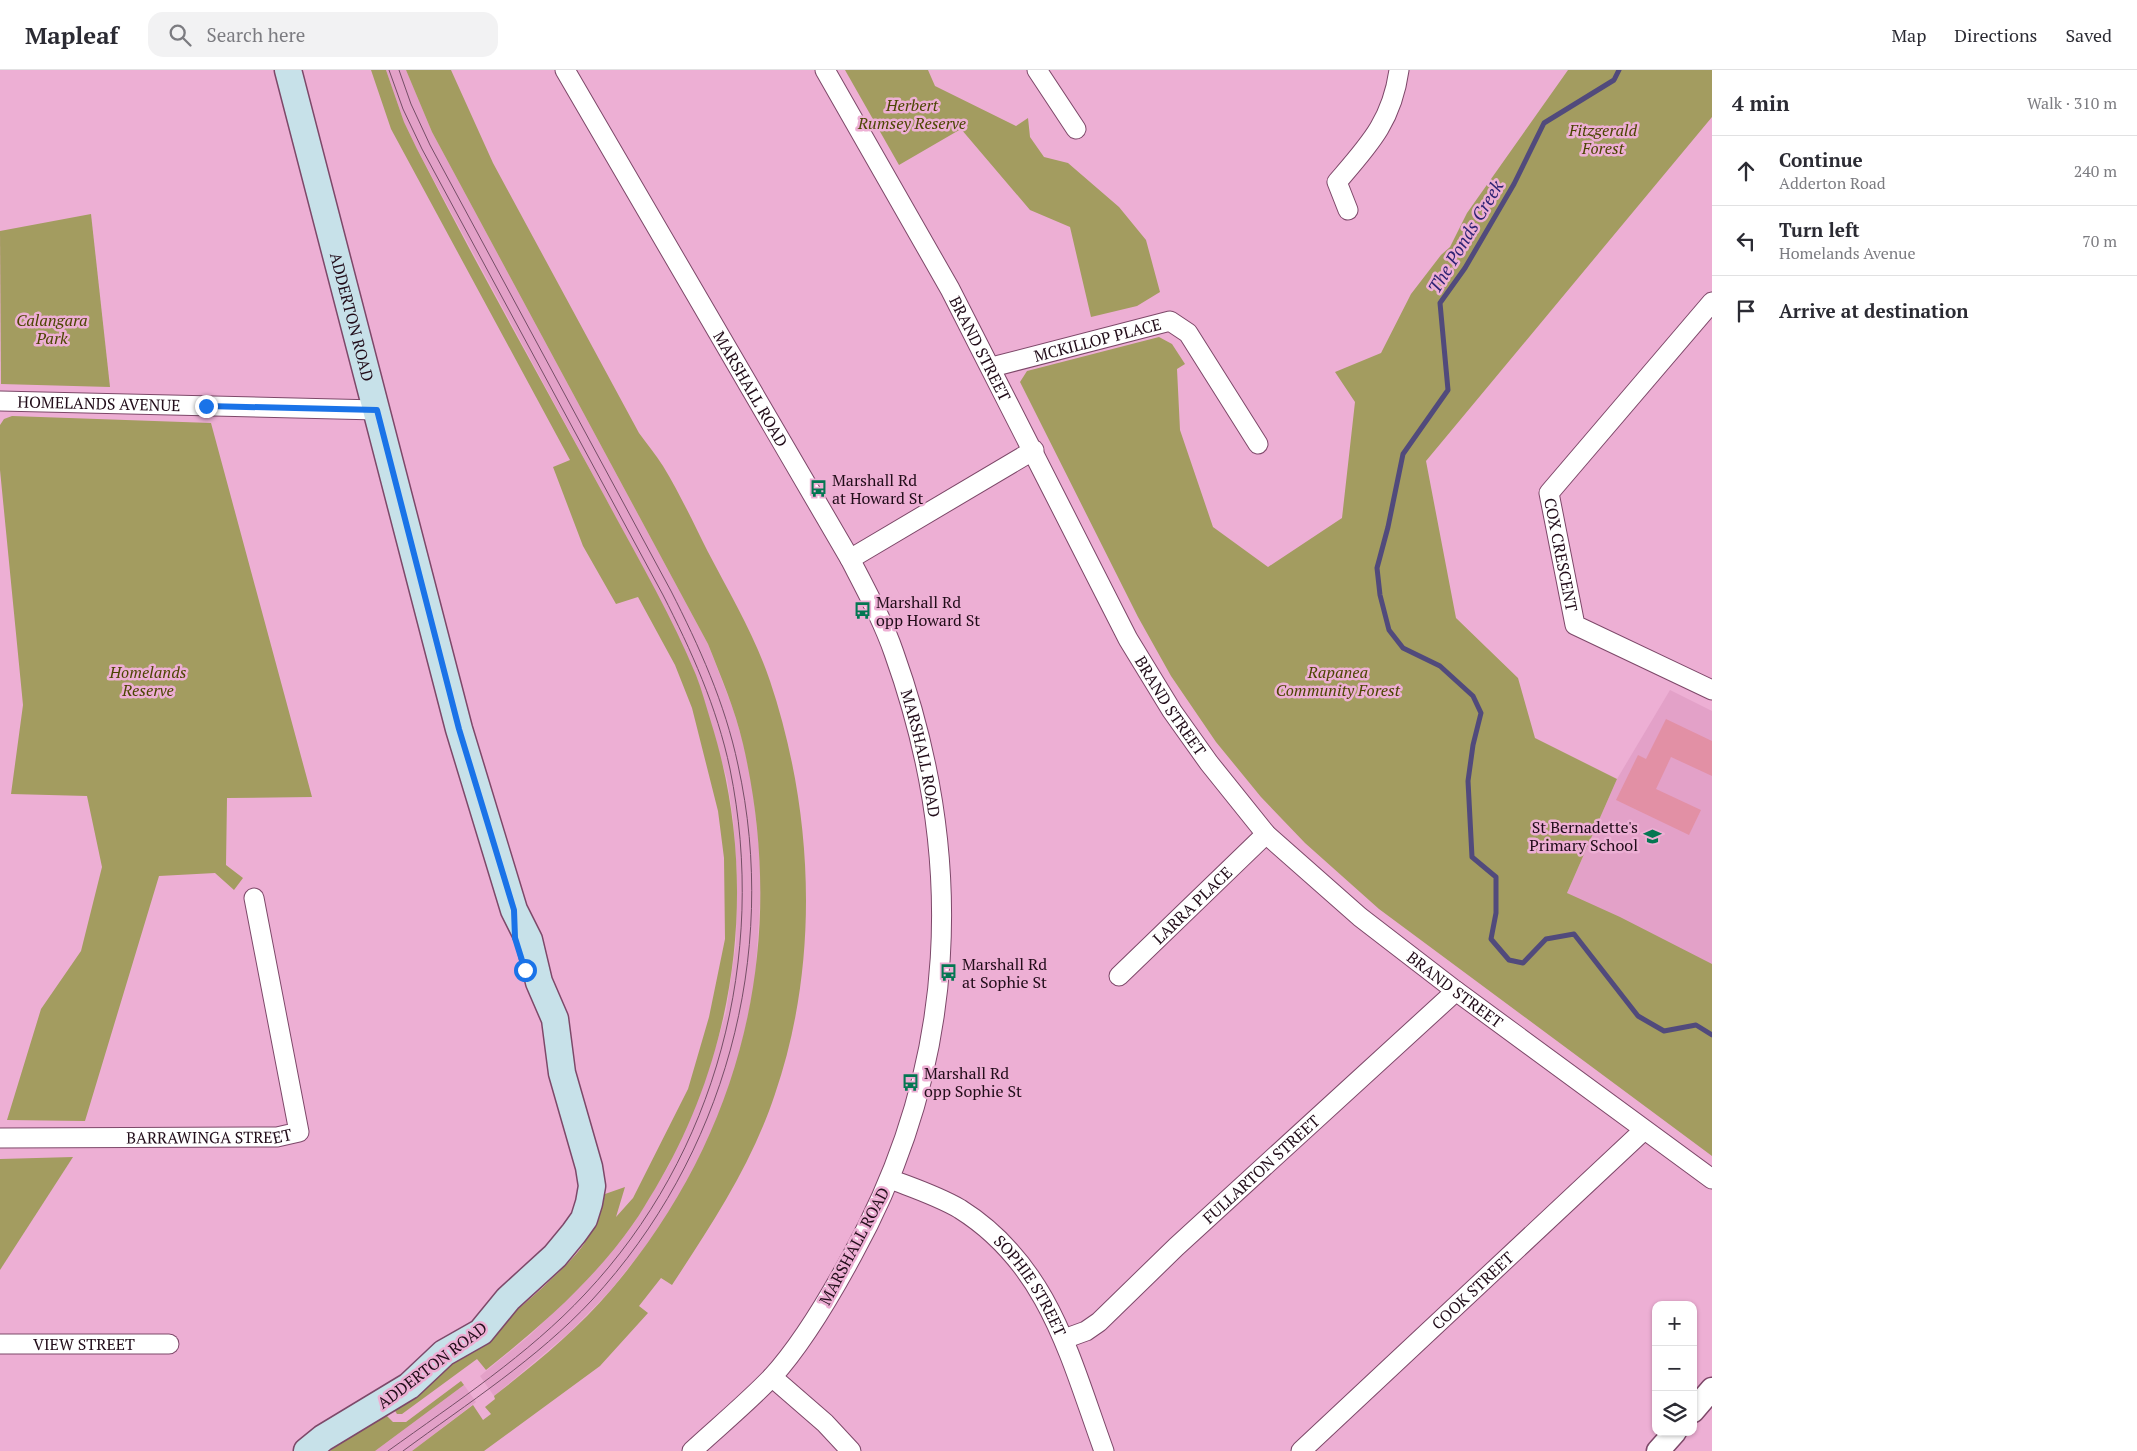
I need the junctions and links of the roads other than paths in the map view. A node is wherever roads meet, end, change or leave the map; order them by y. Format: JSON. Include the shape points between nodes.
{"nodes":[{"id":1,"x":288,"y":70,"type":"edge"},
{"id":2,"x":565,"y":70,"type":"edge"},
{"id":3,"x":825,"y":70,"type":"edge"},
{"id":4,"x":1037,"y":70,"type":"edge"},
{"id":5,"x":1399,"y":70,"type":"edge"},
{"id":6,"x":1076,"y":129,"type":"dead end"},
{"id":7,"x":1348,"y":210,"type":"dead end"},
{"id":8,"x":1712,"y":302,"type":"edge"},
{"id":9,"x":992,"y":367,"type":"junction"},
{"id":10,"x":0,"y":401,"type":"edge"},
{"id":11,"x":377,"y":410,"type":"junction"},
{"id":12,"x":1258,"y":444,"type":"dead end"},
{"id":13,"x":1034,"y":450,"type":"junction"},
{"id":14,"x":850,"y":559,"type":"junction"},
{"id":15,"x":1712,"y":690,"type":"edge"},
{"id":16,"x":1266,"y":834,"type":"junction"},
{"id":17,"x":254,"y":898,"type":"dead end"},
{"id":18,"x":1119,"y":976,"type":"dead end"},
{"id":19,"x":1456,"y":991,"type":"junction"},
{"id":20,"x":1644,"y":1130,"type":"junction"},
{"id":21,"x":0,"y":1138,"type":"edge"},
{"id":22,"x":890,"y":1179,"type":"junction"},
{"id":23,"x":1712,"y":1179,"type":"edge"},
{"id":24,"x":1064,"y":1340,"type":"junction"},
{"id":25,"x":0,"y":1344,"type":"edge"},
{"id":26,"x":169,"y":1344,"type":"dead end"},
{"id":27,"x":772,"y":1376,"type":"junction"},
{"id":28,"x":1712,"y":1389,"type":"edge"},
{"id":29,"x":1697,"y":1406,"type":"edge"},
{"id":30,"x":1671,"y":1436,"type":"edge"},
{"id":31,"x":315,"y":1445,"type":"edge"},
{"id":32,"x":692,"y":1451,"type":"edge"},
{"id":33,"x":851,"y":1451,"type":"edge"},
{"id":34,"x":1104,"y":1451,"type":"edge"},
{"id":35,"x":1301,"y":1451,"type":"edge"},
{"id":36,"x":1658,"y":1451,"type":"edge"}],
"edges":[{"from":1,"to":11,"type":"main road","name":"ADDERTON ROAD"},
{"from":2,"to":14,"type":"street","name":"MARSHALL ROAD"},
{"from":3,"to":9,"type":"street","name":"BRAND STREET"},
{"from":4,"to":6,"type":"street"},
{"from":5,"to":7,"type":"street","via":[[1396,93],[1381,129],[1337,182]]},
{"from":8,"to":15,"type":"street","name":"COX CRESCENT","via":[[1549,494],[1575,625]]},
{"from":9,"to":12,"type":"street","name":"MCKILLOP PLACE","via":[[1170,321],[1188,333]]},
{"from":9,"to":13,"type":"street","name":"BRAND STREET"},
{"from":10,"to":11,"type":"street","name":"HOMELANDS AVENUE"},
{"from":11,"to":31,"type":"main road","name":"ADDERTON ROAD","via":[[459,729],[514,910],[515,938],[532,991],[538,1026],[562,1073],[592,1186],[584,1219],[570,1238],[508,1299],[481,1332],[444,1353],[415,1382]]},
{"from":13,"to":14,"type":"street"},
{"from":13,"to":16,"type":"street","name":"BRAND STREET","via":[[1140,662],[1209,764]]},
{"from":14,"to":22,"type":"street","name":"MARSHALL ROAD","via":[[894,651],[908,694],[931,786],[942,876],[942,945],[937,1003],[922,1080]]},
{"from":16,"to":18,"type":"street","name":"LARRA PLACE"},
{"from":16,"to":19,"type":"street","name":"BRAND STREET","via":[[1360,917]]},
{"from":17,"to":21,"type":"street","name":"BARRAWINGA STREET","via":[[300,1132],[277,1137]]},
{"from":19,"to":20,"type":"street","name":"BRAND STREET"},
{"from":19,"to":24,"type":"street","name":"FULLARTON STREET","via":[[1176,1247],[1099,1322]]},
{"from":20,"to":23,"type":"street","name":"BRAND STREET"},
{"from":20,"to":35,"type":"street","name":"COOK STREET"},
{"from":22,"to":24,"type":"street","name":"SOPHIE STREET","via":[[959,1208],[1004,1244],[1034,1281]]},
{"from":22,"to":27,"type":"street","name":"MARSHALL ROAD","via":[[841,1277]]},
{"from":24,"to":34,"type":"street","name":"SOPHIE STREET"},
{"from":25,"to":26,"type":"street","name":"VIEW STREET"},
{"from":27,"to":32,"type":"street","name":"MARSHALL ROAD"},
{"from":27,"to":33,"type":"street"},
{"from":28,"to":29,"type":"street"},
{"from":30,"to":36,"type":"street"}]}
